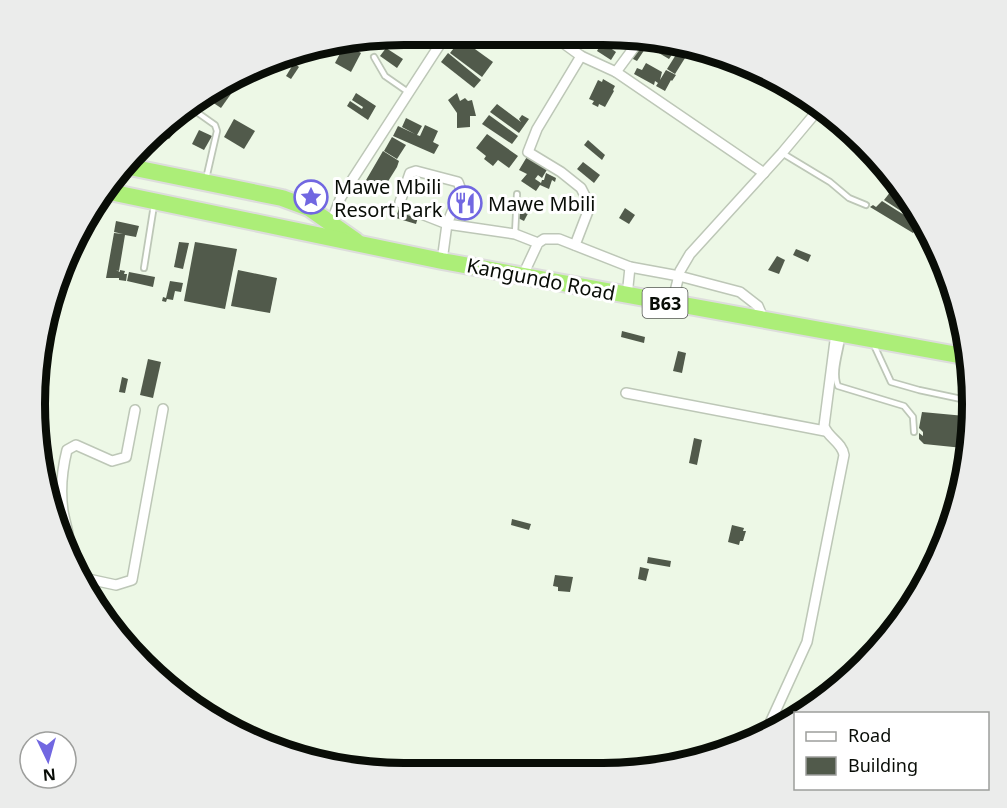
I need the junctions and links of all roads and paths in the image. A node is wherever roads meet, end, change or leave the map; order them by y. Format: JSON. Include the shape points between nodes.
{"nodes":[{"id":1,"x":439,"y":45,"type":"edge"},
{"id":2,"x":566,"y":45,"type":"edge"},
{"id":3,"x":635,"y":47,"type":"edge"},
{"id":4,"x":581,"y":56,"type":"junction"},
{"id":5,"x":374,"y":57,"type":"dead end"},
{"id":6,"x":616,"y":72,"type":"junction"},
{"id":7,"x":408,"y":92,"type":"junction"},
{"id":8,"x":198,"y":113,"type":"dead end"},
{"id":9,"x":815,"y":114,"type":"edge"},
{"id":10,"x":782,"y":153,"type":"junction"},
{"id":11,"x":133,"y":168,"type":"edge"},
{"id":12,"x":764,"y":173,"type":"junction"},
{"id":13,"x":206,"y":181,"type":"junction"},
{"id":14,"x":114,"y":193,"type":"edge"},
{"id":15,"x":517,"y":194,"type":"dead end"},
{"id":16,"x":155,"y":202,"type":"junction"},
{"id":17,"x":866,"y":205,"type":"dead end"},
{"id":18,"x":331,"y":223,"type":"junction"},
{"id":19,"x":447,"y":224,"type":"junction"},
{"id":20,"x":515,"y":234,"type":"junction"},
{"id":21,"x":538,"y":243,"type":"junction"},
{"id":22,"x":361,"y":245,"type":"junction"},
{"id":23,"x":575,"y":245,"type":"junction"},
{"id":24,"x":442,"y":261,"type":"junction"},
{"id":25,"x":630,"y":267,"type":"junction"},
{"id":26,"x":144,"y":268,"type":"dead end"},
{"id":27,"x":523,"y":275,"type":"junction"},
{"id":28,"x":679,"y":276,"type":"junction"},
{"id":29,"x":627,"y":296,"type":"junction"},
{"id":30,"x":672,"y":304,"type":"junction"},
{"id":31,"x":764,"y":321,"type":"junction"},
{"id":32,"x":839,"y":334,"type":"junction"},
{"id":33,"x":871,"y":338,"type":"junction"},
{"id":34,"x":959,"y":355,"type":"edge"},
{"id":35,"x":626,"y":393,"type":"dead end"},
{"id":36,"x":962,"y":399,"type":"edge"},
{"id":37,"x":163,"y":409,"type":"dead end"},
{"id":38,"x":135,"y":410,"type":"dead end"},
{"id":39,"x":825,"y":431,"type":"junction"},
{"id":40,"x":914,"y":432,"type":"dead end"},
{"id":41,"x":65,"y":521,"type":"edge"},
{"id":42,"x":92,"y":580,"type":"edge"},
{"id":43,"x":771,"y":721,"type":"edge"}],
"edges":[{"from":1,"to":7,"type":"street"},
{"from":2,"to":4,"type":"street"},
{"from":3,"to":6,"type":"street"},
{"from":4,"to":6,"type":"street"},
{"from":4,"to":23,"type":"street","via":[[537,129],[528,152],[581,188],[590,207]]},
{"from":5,"to":7,"type":"lane","via":[[385,75]]},
{"from":6,"to":12,"type":"street"},
{"from":7,"to":18,"type":"street","via":[[341,197]]},
{"from":8,"to":13,"type":"lane","via":[[217,131]]},
{"from":9,"to":10,"type":"street"},
{"from":10,"to":12,"type":"street"},
{"from":10,"to":17,"type":"lane"},
{"from":11,"to":13,"type":"highway","name":"Kangundo Road","number":"B63"},
{"from":12,"to":28,"type":"street","via":[[690,254]]},
{"from":13,"to":18,"type":"highway","name":"Kangundo Road","number":"B63","via":[[282,198],[309,208]]},
{"from":14,"to":16,"type":"highway","name":"Kangundo Road","number":"B63"},
{"from":15,"to":20,"type":"lane"},
{"from":16,"to":22,"type":"highway","name":"Kangundo Road","number":"B63"},
{"from":16,"to":26,"type":"lane"},
{"from":18,"to":22,"type":"highway","name":"Kangundo Road","number":"B63"},
{"from":19,"to":19,"type":"street","via":[[461,186],[416,171],[410,173],[402,206]]},
{"from":19,"to":20,"type":"street"},
{"from":19,"to":24,"type":"street"},
{"from":20,"to":21,"type":"street"},
{"from":21,"to":23,"type":"street","via":[[560,239]]},
{"from":21,"to":27,"type":"street"},
{"from":22,"to":24,"type":"highway","name":"Kangundo Road","number":"B63"},
{"from":23,"to":25,"type":"street"},
{"from":24,"to":27,"type":"highway","name":"Kangundo Road","number":"B63"},
{"from":25,"to":28,"type":"street"},
{"from":25,"to":29,"type":"street"},
{"from":27,"to":29,"type":"highway","name":"Kangundo Road","number":"B63"},
{"from":28,"to":30,"type":"street"},
{"from":28,"to":31,"type":"street","via":[[740,292],[758,306]]},
{"from":29,"to":30,"type":"highway","name":"Kangundo Road","number":"B63"},
{"from":30,"to":31,"type":"highway","name":"Kangundo Road","number":"B63"},
{"from":31,"to":32,"type":"highway","name":"Kangundo Road","number":"B63"},
{"from":32,"to":33,"type":"highway","name":"Kangundo Road","number":"B63"},
{"from":32,"to":39,"type":"street"},
{"from":32,"to":40,"type":"lane","via":[[838,387],[904,406],[912,417]]},
{"from":33,"to":34,"type":"highway","name":"Kangundo Road","number":"B63"},
{"from":33,"to":36,"type":"lane","via":[[891,382]]},
{"from":35,"to":39,"type":"street"},
{"from":37,"to":42,"type":"street","via":[[132,580],[116,585]]},
{"from":38,"to":41,"type":"street","via":[[126,457],[112,462],[76,445],[67,450],[61,482]]},
{"from":39,"to":43,"type":"street","via":[[842,446],[844,455],[807,642]]}]}
